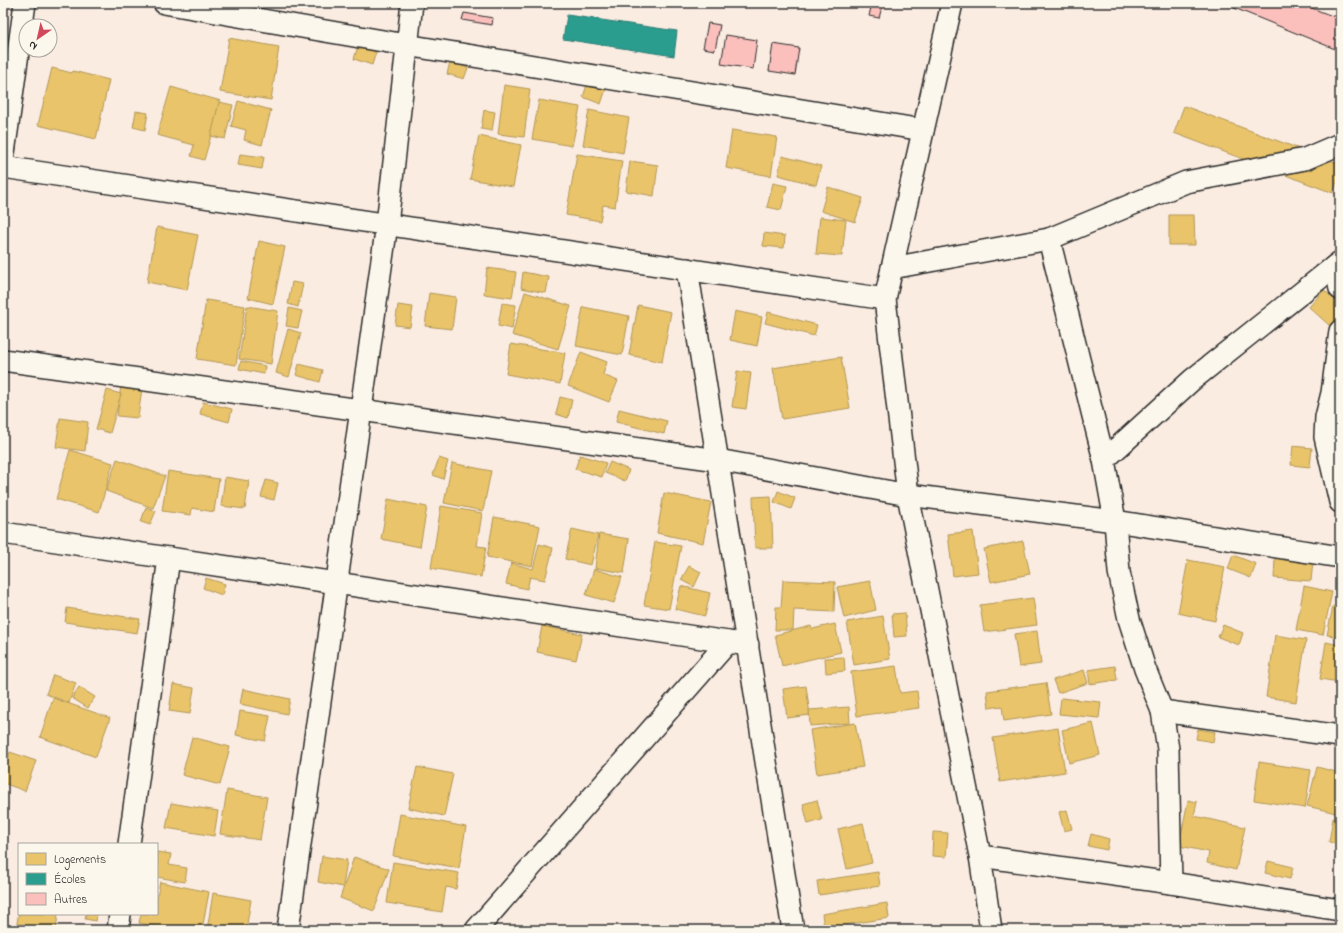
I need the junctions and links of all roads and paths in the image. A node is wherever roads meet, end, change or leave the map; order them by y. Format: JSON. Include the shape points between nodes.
{"nodes":[{"id":1,"x":25,"y":3,"type":"edge"},
{"id":2,"x":164,"y":3,"type":"edge"},
{"id":3,"x":412,"y":3,"type":"edge"},
{"id":4,"x":952,"y":3,"type":"edge"},
{"id":5,"x":406,"y":45,"type":"junction"},
{"id":6,"x":923,"y":130,"type":"junction"},
{"id":7,"x":1340,"y":144,"type":"edge"},
{"id":8,"x":3,"y":160,"type":"edge"},
{"id":9,"x":3,"y":167,"type":"edge"},
{"id":10,"x":387,"y":224,"type":"junction"},
{"id":11,"x":1049,"y":238,"type":"junction"},
{"id":12,"x":1337,"y":264,"type":"edge"},
{"id":13,"x":892,"y":268,"type":"junction"},
{"id":14,"x":687,"y":269,"type":"junction"},
{"id":15,"x":1340,"y":289,"type":"edge"},
{"id":16,"x":885,"y":299,"type":"junction"},
{"id":17,"x":1340,"y":331,"type":"edge"},
{"id":18,"x":3,"y":360,"type":"edge"},
{"id":19,"x":361,"y":410,"type":"junction"},
{"id":20,"x":718,"y":460,"type":"junction"},
{"id":21,"x":1104,"y":460,"type":"junction"},
{"id":22,"x":908,"y":495,"type":"junction"},
{"id":23,"x":1340,"y":502,"type":"edge"},
{"id":24,"x":1115,"y":521,"type":"junction"},
{"id":25,"x":3,"y":533,"type":"edge"},
{"id":26,"x":1340,"y":557,"type":"edge"},
{"id":27,"x":169,"y":558,"type":"junction"},
{"id":28,"x":337,"y":583,"type":"junction"},
{"id":29,"x":738,"y":644,"type":"junction"},
{"id":30,"x":1162,"y":711,"type":"junction"},
{"id":31,"x":1340,"y":736,"type":"edge"},
{"id":32,"x":130,"y":843,"type":"edge"},
{"id":33,"x":980,"y":856,"type":"junction"},
{"id":34,"x":1171,"y":883,"type":"junction"},
{"id":35,"x":1340,"y":910,"type":"edge"},
{"id":36,"x":120,"y":915,"type":"edge"},
{"id":37,"x":118,"y":930,"type":"edge"},
{"id":38,"x":288,"y":930,"type":"edge"},
{"id":39,"x":476,"y":930,"type":"edge"},
{"id":40,"x":793,"y":930,"type":"edge"},
{"id":41,"x":991,"y":930,"type":"edge"}],
"edges":[{"from":1,"to":8,"type":"street"},
{"from":2,"to":5,"type":"street"},
{"from":3,"to":5,"type":"street"},
{"from":4,"to":6,"type":"street"},
{"from":5,"to":6,"type":"street"},
{"from":5,"to":10,"type":"street"},
{"from":6,"to":13,"type":"street"},
{"from":7,"to":11,"type":"street","via":[[1305,159],[1186,182]]},
{"from":9,"to":10,"type":"street"},
{"from":10,"to":14,"type":"street"},
{"from":10,"to":19,"type":"street"},
{"from":11,"to":13,"type":"street"},
{"from":11,"to":21,"type":"street"},
{"from":12,"to":15,"type":"street"},
{"from":12,"to":21,"type":"street","via":[[1192,380]]},
{"from":13,"to":16,"type":"street"},
{"from":14,"to":16,"type":"street"},
{"from":14,"to":20,"type":"street"},
{"from":16,"to":22,"type":"street"},
{"from":17,"to":23,"type":"street","via":[[1325,437]]},
{"from":18,"to":19,"type":"street"},
{"from":19,"to":20,"type":"street"},
{"from":19,"to":28,"type":"street"},
{"from":20,"to":22,"type":"street"},
{"from":20,"to":29,"type":"street"},
{"from":21,"to":24,"type":"street"},
{"from":22,"to":24,"type":"street"},
{"from":22,"to":33,"type":"street"},
{"from":24,"to":26,"type":"street"},
{"from":24,"to":30,"type":"street","via":[[1119,572],[1129,618]]},
{"from":25,"to":27,"type":"street"},
{"from":27,"to":28,"type":"street"},
{"from":27,"to":32,"type":"street"},
{"from":28,"to":29,"type":"street"},
{"from":28,"to":38,"type":"street"},
{"from":29,"to":39,"type":"street"},
{"from":29,"to":40,"type":"street"},
{"from":30,"to":31,"type":"street"},
{"from":30,"to":34,"type":"street","via":[[1168,749]]},
{"from":33,"to":34,"type":"street"},
{"from":33,"to":41,"type":"street"},
{"from":34,"to":35,"type":"street"},
{"from":36,"to":37,"type":"street"}]}
